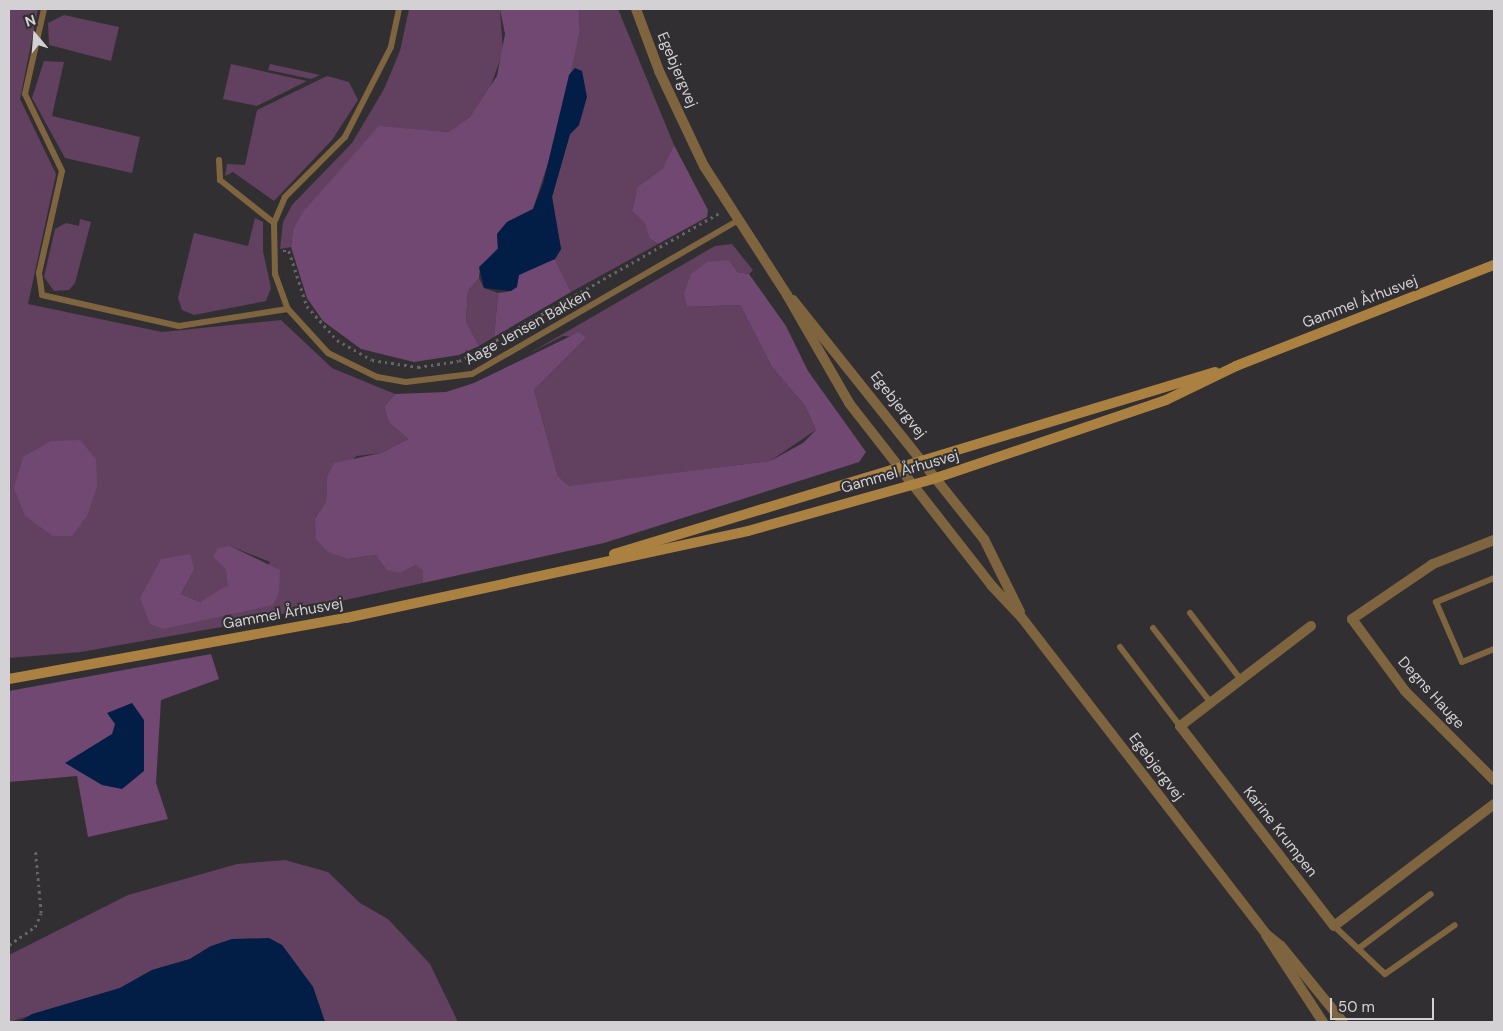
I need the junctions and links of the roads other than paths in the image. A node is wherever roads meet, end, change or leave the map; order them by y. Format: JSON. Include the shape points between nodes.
{"nodes":[{"id":1,"x":44,"y":9,"type":"edge"},
{"id":2,"x":399,"y":9,"type":"edge"},
{"id":3,"x":636,"y":9,"type":"edge"},
{"id":4,"x":219,"y":160,"type":"dead end"},
{"id":5,"x":737,"y":221,"type":"junction"},
{"id":6,"x":274,"y":223,"type":"junction"},
{"id":7,"x":1494,"y":265,"type":"edge"},
{"id":8,"x":787,"y":295,"type":"junction"},
{"id":9,"x":288,"y":309,"type":"junction"},
{"id":10,"x":1236,"y":366,"type":"junction"},
{"id":11,"x":922,"y":460,"type":"junction"},
{"id":12,"x":898,"y":468,"type":"junction"},
{"id":13,"x":936,"y":478,"type":"junction"},
{"id":14,"x":910,"y":485,"type":"junction"},
{"id":15,"x":1494,"y":540,"type":"edge"},
{"id":16,"x":560,"y":571,"type":"junction"},
{"id":17,"x":1494,"y":578,"type":"edge"},
{"id":18,"x":1190,"y":613,"type":"dead end"},
{"id":19,"x":1022,"y":618,"type":"junction"},
{"id":20,"x":1311,"y":626,"type":"dead end"},
{"id":21,"x":1153,"y":628,"type":"dead end"},
{"id":22,"x":1120,"y":647,"type":"dead end"},
{"id":23,"x":1494,"y":649,"type":"edge"},
{"id":24,"x":9,"y":678,"type":"edge"},
{"id":25,"x":1241,"y":680,"type":"junction"},
{"id":26,"x":1210,"y":703,"type":"junction"},
{"id":27,"x":1180,"y":726,"type":"junction"},
{"id":28,"x":1494,"y":780,"type":"edge"},
{"id":29,"x":1494,"y":804,"type":"edge"},
{"id":30,"x":1431,"y":894,"type":"dead end"},
{"id":31,"x":1454,"y":925,"type":"dead end"},
{"id":32,"x":1334,"y":926,"type":"junction"},
{"id":33,"x":1266,"y":934,"type":"junction"},
{"id":34,"x":1358,"y":949,"type":"junction"},
{"id":35,"x":1323,"y":1022,"type":"edge"},
{"id":36,"x":1343,"y":1022,"type":"edge"}],
"edges":[{"from":1,"to":9,"type":"lane","via":[[25,94],[62,171],[39,273],[42,296],[179,326]]},
{"from":2,"to":6,"type":"lane","name":"Aage Jensen Bakken","via":[[391,47],[345,137],[285,197]]},
{"from":3,"to":5,"type":"street","name":"Egebjergvej","via":[[659,71]]},
{"from":4,"to":6,"type":"lane","via":[[220,180]]},
{"from":5,"to":8,"type":"street","name":"Egebjergvej"},
{"from":5,"to":9,"type":"lane","name":"Aage Jensen Bakken","via":[[472,374],[422,382],[377,377],[328,354]]},
{"from":6,"to":9,"type":"lane","name":"Aage Jensen Bakken","via":[[271,249]]},
{"from":7,"to":10,"type":"main road","name":"Gammel Århusvej"},
{"from":8,"to":11,"type":"street","name":"Egebjergvej","via":[[814,321]]},
{"from":8,"to":12,"type":"street","name":"Egebjergvej","via":[[849,403]]},
{"from":10,"to":11,"type":"main road","name":"Gammel Århusvej"},
{"from":10,"to":13,"type":"main road","name":"Gammel Århusvej","via":[[1166,400]]},
{"from":11,"to":12,"type":"main road","name":"Gammel Århusvej"},
{"from":11,"to":13,"type":"street","name":"Egebjergvej"},
{"from":12,"to":14,"type":"street","name":"Egebjergvej"},
{"from":12,"to":16,"type":"main road","name":"Gammel Århusvej"},
{"from":13,"to":14,"type":"main road","name":"Gammel Århusvej"},
{"from":13,"to":19,"type":"street","name":"Egebjergvej","via":[[984,539]]},
{"from":14,"to":16,"type":"main road","name":"Gammel Århusvej","via":[[748,531]]},
{"from":14,"to":19,"type":"street","name":"Egebjergvej"},
{"from":15,"to":28,"type":"street","name":"Degns Hauge","via":[[1433,564],[1352,619],[1405,692]]},
{"from":16,"to":24,"type":"main road","name":"Gammel Århusvej","via":[[346,618]]},
{"from":17,"to":23,"type":"lane","via":[[1436,602],[1462,662]]},
{"from":18,"to":25,"type":"lane"},
{"from":19,"to":33,"type":"street","name":"Egebjergvej"},
{"from":20,"to":25,"type":"street"},
{"from":21,"to":26,"type":"lane"},
{"from":22,"to":27,"type":"lane"},
{"from":25,"to":26,"type":"street"},
{"from":26,"to":27,"type":"street"},
{"from":27,"to":32,"type":"street","name":"Karine Krumpen"},
{"from":29,"to":32,"type":"street"},
{"from":30,"to":34,"type":"lane"},
{"from":31,"to":34,"type":"lane","via":[[1392,973],[1385,974]]},
{"from":32,"to":34,"type":"lane"},
{"from":33,"to":35,"type":"street","name":"Egebjergvej","via":[[1273,952]]},
{"from":33,"to":36,"type":"street","name":"Egebjergvej","via":[[1287,953]]}]}
